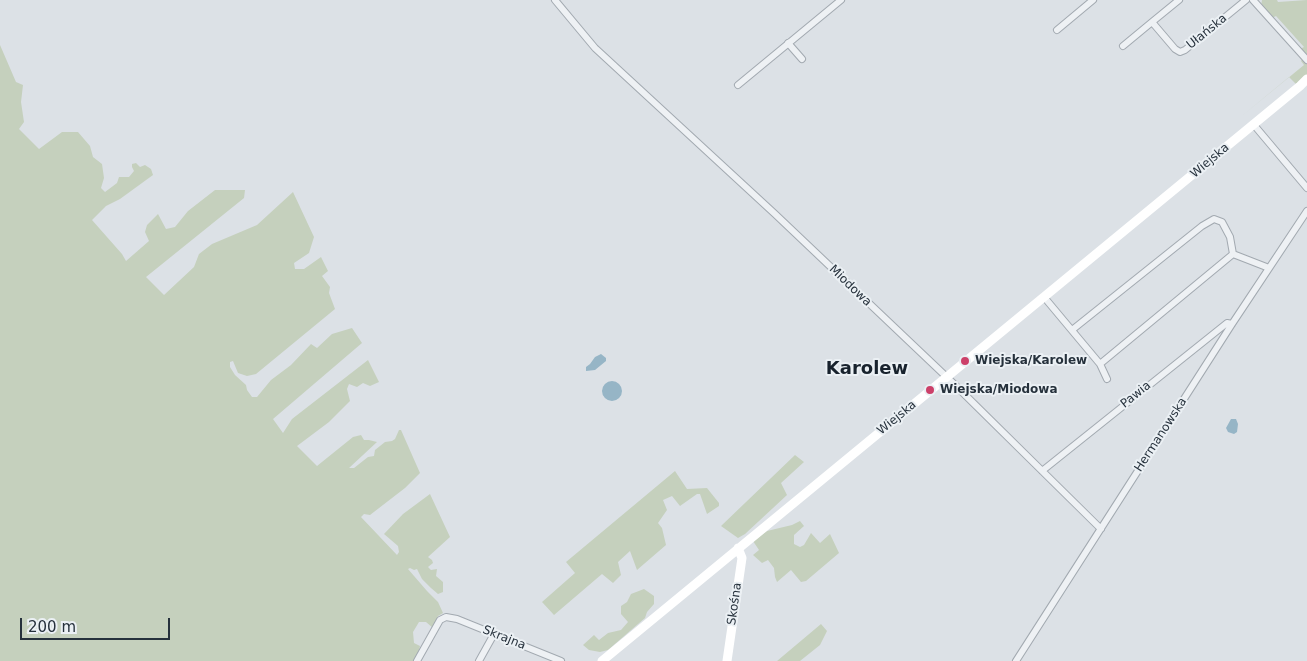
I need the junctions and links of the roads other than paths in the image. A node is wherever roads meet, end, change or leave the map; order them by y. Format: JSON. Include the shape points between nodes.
{"nodes":[{"id":1,"x":555,"y":0,"type":"edge"},
{"id":2,"x":840,"y":0,"type":"edge"},
{"id":3,"x":1093,"y":0,"type":"edge"},
{"id":4,"x":1179,"y":0,"type":"edge"},
{"id":5,"x":1246,"y":0,"type":"edge"},
{"id":6,"x":1253,"y":0,"type":"edge"},
{"id":7,"x":1152,"y":22,"type":"junction"},
{"id":8,"x":1057,"y":30,"type":"dead end"},
{"id":9,"x":788,"y":43,"type":"junction"},
{"id":10,"x":1123,"y":46,"type":"dead end"},
{"id":11,"x":802,"y":59,"type":"dead end"},
{"id":12,"x":1307,"y":60,"type":"edge"},
{"id":13,"x":1307,"y":79,"type":"edge"},
{"id":14,"x":738,"y":85,"type":"dead end"},
{"id":15,"x":1254,"y":124,"type":"junction"},
{"id":16,"x":1307,"y":188,"type":"edge"},
{"id":17,"x":1307,"y":211,"type":"edge"},
{"id":18,"x":1233,"y":254,"type":"junction"},
{"id":19,"x":1269,"y":268,"type":"junction"},
{"id":20,"x":1044,"y":297,"type":"junction"},
{"id":21,"x":1232,"y":324,"type":"junction"},
{"id":22,"x":1072,"y":330,"type":"junction"},
{"id":23,"x":1100,"y":364,"type":"junction"},
{"id":24,"x":946,"y":377,"type":"junction"},
{"id":25,"x":1107,"y":379,"type":"dead end"},
{"id":26,"x":1042,"y":471,"type":"junction"},
{"id":27,"x":1101,"y":529,"type":"junction"},
{"id":28,"x":738,"y":548,"type":"junction"},
{"id":29,"x":494,"y":634,"type":"junction"},
{"id":30,"x":417,"y":661,"type":"edge"},
{"id":31,"x":479,"y":661,"type":"edge"},
{"id":32,"x":561,"y":661,"type":"edge"},
{"id":33,"x":602,"y":661,"type":"edge"},
{"id":34,"x":727,"y":661,"type":"edge"},
{"id":35,"x":1016,"y":661,"type":"edge"}],
"edges":[{"from":1,"to":24,"type":"street","name":"Miodowa","via":[[595,48]]},
{"from":2,"to":9,"type":"street"},
{"from":3,"to":8,"type":"street"},
{"from":4,"to":7,"type":"street"},
{"from":5,"to":7,"type":"street","name":"Ułańska","via":[[1180,52]]},
{"from":6,"to":12,"type":"street"},
{"from":7,"to":10,"type":"street"},
{"from":9,"to":11,"type":"street"},
{"from":9,"to":14,"type":"street"},
{"from":13,"to":15,"type":"street","name":"Wiejska"},
{"from":15,"to":16,"type":"street"},
{"from":15,"to":20,"type":"street","name":"Wiejska"},
{"from":17,"to":19,"type":"street","name":"Hermanowska"},
{"from":18,"to":19,"type":"street"},
{"from":18,"to":22,"type":"street","via":[[1230,237],[1222,222],[1214,219]]},
{"from":18,"to":23,"type":"street"},
{"from":19,"to":21,"type":"street","name":"Hermanowska"},
{"from":20,"to":22,"type":"street"},
{"from":20,"to":24,"type":"street","name":"Wiejska"},
{"from":21,"to":26,"type":"street","name":"Pawia","via":[[1227,323]]},
{"from":21,"to":27,"type":"street","name":"Hermanowska"},
{"from":22,"to":23,"type":"street"},
{"from":23,"to":25,"type":"street"},
{"from":24,"to":26,"type":"street","name":"Miodowa"},
{"from":24,"to":28,"type":"street","name":"Wiejska"},
{"from":26,"to":27,"type":"street","name":"Miodowa"},
{"from":27,"to":35,"type":"street","name":"Hermanowska"},
{"from":28,"to":33,"type":"street","name":"Wiejska"},
{"from":28,"to":34,"type":"street","name":"Skośna","via":[[742,558]]},
{"from":29,"to":30,"type":"street","name":"Skrajna","via":[[446,617],[440,620]]},
{"from":29,"to":31,"type":"street"},
{"from":29,"to":32,"type":"street","name":"Skrajna"}]}
